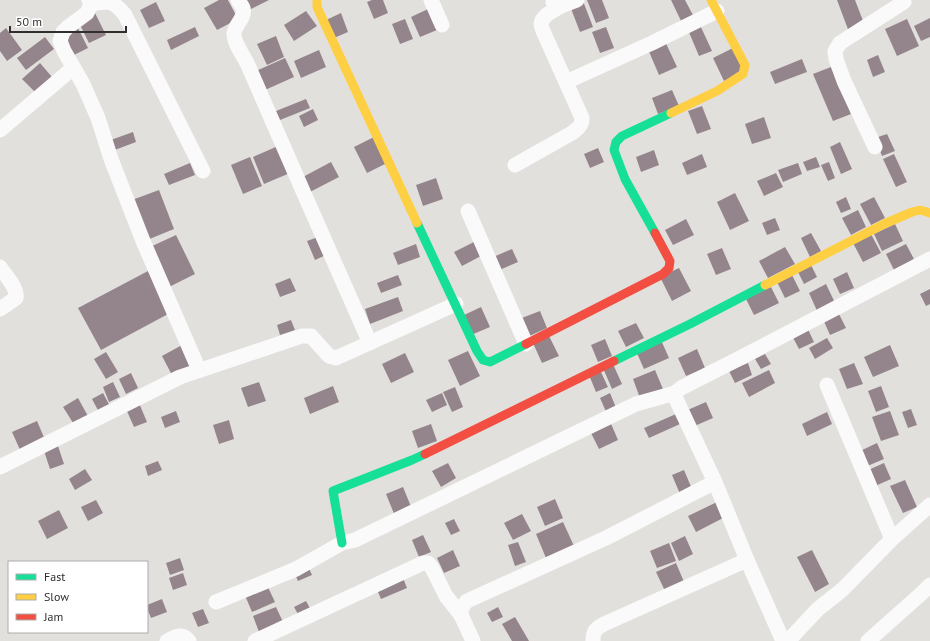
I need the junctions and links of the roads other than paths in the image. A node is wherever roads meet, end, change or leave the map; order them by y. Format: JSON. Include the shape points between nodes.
{"nodes":[{"id":1,"x":238,"y":0,"type":"edge"},
{"id":2,"x":317,"y":0,"type":"edge"},
{"id":3,"x":431,"y":0,"type":"edge"},
{"id":4,"x":577,"y":0,"type":"edge"},
{"id":5,"x":906,"y":1,"type":"edge"},
{"id":6,"x":90,"y":2,"type":"edge"},
{"id":7,"x":556,"y":3,"type":"edge"},
{"id":8,"x":714,"y":5,"type":"edge"},
{"id":9,"x":442,"y":25,"type":"dead end"},
{"id":10,"x":73,"y":68,"type":"junction"},
{"id":11,"x":566,"y":82,"type":"junction"},
{"id":12,"x":0,"y":130,"type":"edge"},
{"id":13,"x":875,"y":147,"type":"dead end"},
{"id":14,"x":515,"y":166,"type":"dead end"},
{"id":15,"x":203,"y":171,"type":"dead end"},
{"id":16,"x":468,"y":210,"type":"dead end"},
{"id":17,"x":930,"y":213,"type":"edge"},
{"id":18,"x":930,"y":259,"type":"edge"},
{"id":19,"x":0,"y":267,"type":"edge"},
{"id":20,"x":456,"y":304,"type":"junction"},
{"id":21,"x":0,"y":309,"type":"edge"},
{"id":22,"x":370,"y":343,"type":"junction"},
{"id":23,"x":526,"y":344,"type":"junction"},
{"id":24,"x":199,"y":370,"type":"junction"},
{"id":25,"x":827,"y":385,"type":"dead end"},
{"id":26,"x":675,"y":393,"type":"junction"},
{"id":27,"x":0,"y":467,"type":"edge"},
{"id":28,"x":715,"y":482,"type":"junction"},
{"id":29,"x":930,"y":505,"type":"edge"},
{"id":30,"x":892,"y":539,"type":"junction"},
{"id":31,"x":342,"y":543,"type":"junction"},
{"id":32,"x":747,"y":560,"type":"junction"},
{"id":33,"x":930,"y":585,"type":"edge"},
{"id":34,"x":216,"y":602,"type":"dead end"},
{"id":35,"x":461,"y":615,"type":"junction"},
{"id":36,"x":167,"y":641,"type":"edge"},
{"id":37,"x":189,"y":641,"type":"edge"},
{"id":38,"x":255,"y":641,"type":"edge"},
{"id":39,"x":474,"y":641,"type":"edge"},
{"id":40,"x":593,"y":641,"type":"edge"},
{"id":41,"x":783,"y":641,"type":"edge"},
{"id":42,"x":788,"y":641,"type":"edge"},
{"id":43,"x":868,"y":641,"type":"edge"}],
"edges":[{"from":1,"to":22,"type":"street","via":[[244,9],[234,33],[235,41]]},
{"from":2,"to":20,"type":"street","via":[[317,7]]},
{"from":3,"to":9,"type":"street"},
{"from":4,"to":7,"type":"street"},
{"from":5,"to":13,"type":"street","via":[[840,43],[835,50],[844,81]]},
{"from":6,"to":10,"type":"street","via":[[87,13],[68,27],[61,36],[60,41]]},
{"from":6,"to":15,"type":"street","via":[[116,3],[125,15]]},
{"from":7,"to":11,"type":"street","via":[[541,23]]},
{"from":8,"to":11,"type":"street","via":[[652,43]]},
{"from":8,"to":23,"type":"street","via":[[745,64],[743,74],[717,91],[622,136],[616,142],[614,150],[625,179],[670,262],[669,268],[663,274]]},
{"from":10,"to":12,"type":"street"},
{"from":10,"to":24,"type":"street","via":[[98,118],[143,241]]},
{"from":11,"to":14,"type":"street","via":[[582,118],[580,127]]},
{"from":16,"to":23,"type":"street"},
{"from":17,"to":31,"type":"street","via":[[920,210],[884,224],[690,324],[412,460],[333,491]]},
{"from":18,"to":26,"type":"street"},
{"from":19,"to":21,"type":"street","via":[[17,294],[16,298]]},
{"from":20,"to":22,"type":"street"},
{"from":20,"to":23,"type":"street","via":[[477,352],[484,360],[490,362]]},
{"from":22,"to":24,"type":"street","via":[[336,358],[329,356],[311,336],[302,336]]},
{"from":24,"to":27,"type":"street","via":[[180,377]]},
{"from":25,"to":30,"type":"street"},
{"from":26,"to":28,"type":"street"},
{"from":26,"to":31,"type":"street","via":[[636,404],[355,540]]},
{"from":28,"to":32,"type":"street"},
{"from":28,"to":35,"type":"street","via":[[606,538],[468,601],[462,607]]},
{"from":29,"to":30,"type":"street"},
{"from":30,"to":42,"type":"street"},
{"from":31,"to":34,"type":"street","via":[[296,569]]},
{"from":32,"to":40,"type":"street","via":[[604,624],[596,629]]},
{"from":32,"to":41,"type":"street"},
{"from":33,"to":43,"type":"street"},
{"from":35,"to":38,"type":"street","via":[[446,596],[432,568],[428,563],[423,563]]},
{"from":35,"to":39,"type":"street"},
{"from":36,"to":37,"type":"street","via":[[183,636]]}]}
